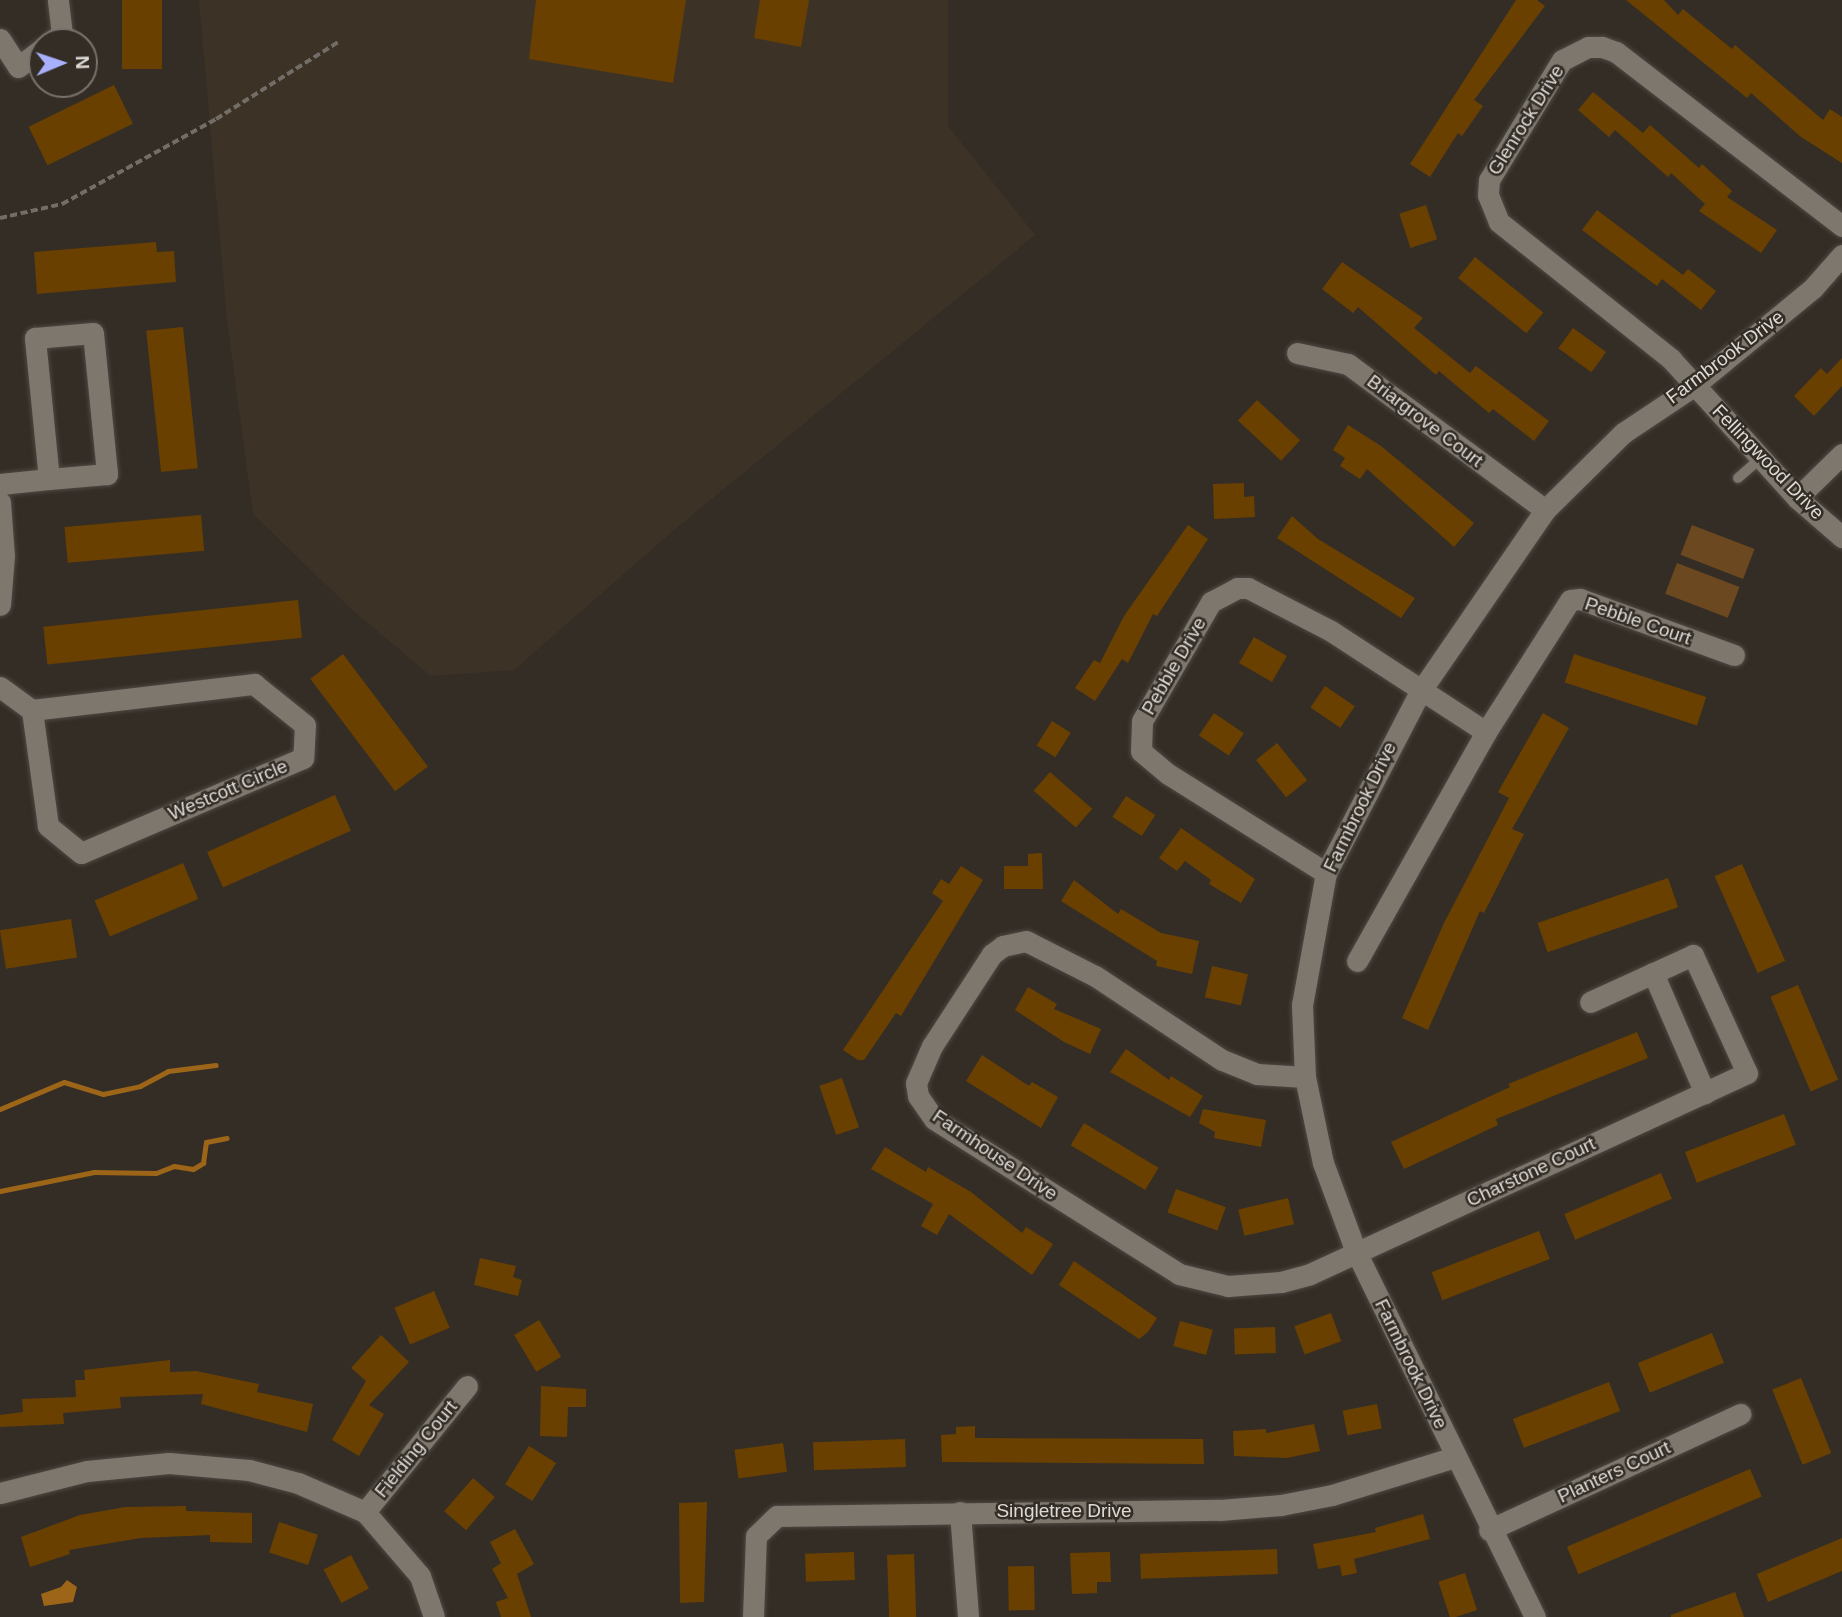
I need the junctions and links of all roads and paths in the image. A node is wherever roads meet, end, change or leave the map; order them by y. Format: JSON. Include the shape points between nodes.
{"nodes":[{"id":1,"x":58,"y":0,"type":"edge"},
{"id":2,"x":61,"y":28,"type":"edge"},
{"id":3,"x":0,"y":39,"type":"edge"},
{"id":4,"x":340,"y":41,"type":"dead end"},
{"id":5,"x":28,"y":60,"type":"edge"},
{"id":6,"x":0,"y":218,"type":"edge"},
{"id":7,"x":1842,"y":226,"type":"edge"},
{"id":8,"x":1842,"y":255,"type":"edge"},
{"id":9,"x":1297,"y":353,"type":"dead end"},
{"id":10,"x":1695,"y":385,"type":"junction"},
{"id":11,"x":1842,"y":454,"type":"edge"},
{"id":12,"x":1761,"y":458,"type":"junction"},
{"id":13,"x":1738,"y":478,"type":"dead end"},
{"id":14,"x":49,"y":479,"type":"junction"},
{"id":15,"x":0,"y":484,"type":"edge"},
{"id":16,"x":1797,"y":498,"type":"junction"},
{"id":17,"x":0,"y":502,"type":"edge"},
{"id":18,"x":1545,"y":510,"type":"junction"},
{"id":19,"x":1842,"y":537,"type":"edge"},
{"id":20,"x":0,"y":605,"type":"edge"},
{"id":21,"x":1734,"y":655,"type":"dead end"},
{"id":22,"x":0,"y":687,"type":"edge"},
{"id":23,"x":1420,"y":692,"type":"junction"},
{"id":24,"x":32,"y":710,"type":"junction"},
{"id":25,"x":1486,"y":732,"type":"junction"},
{"id":26,"x":1326,"y":873,"type":"junction"},
{"id":27,"x":1357,"y":961,"type":"dead end"},
{"id":28,"x":1653,"y":973,"type":"junction"},
{"id":29,"x":1590,"y":1002,"type":"dead end"},
{"id":30,"x":1305,"y":1077,"type":"junction"},
{"id":31,"x":1705,"y":1093,"type":"junction"},
{"id":32,"x":1356,"y":1252,"type":"junction"},
{"id":33,"x":467,"y":1386,"type":"dead end"},
{"id":34,"x":1740,"y":1413,"type":"dead end"},
{"id":35,"x":1455,"y":1457,"type":"junction"},
{"id":36,"x":0,"y":1493,"type":"edge"},
{"id":37,"x":365,"y":1511,"type":"junction"},
{"id":38,"x":960,"y":1512,"type":"junction"},
{"id":39,"x":1489,"y":1530,"type":"junction"},
{"id":40,"x":434,"y":1617,"type":"edge"},
{"id":41,"x":753,"y":1617,"type":"edge"},
{"id":42,"x":968,"y":1617,"type":"edge"},
{"id":43,"x":1535,"y":1617,"type":"edge"}],
"edges":[{"from":1,"to":2,"type":"street"},
{"from":3,"to":5,"type":"street","via":[[18,67]]},
{"from":4,"to":6,"type":"path","via":[[216,119],[62,204]]},
{"from":7,"to":10,"type":"street","name":"Glenrock Drive","via":[[1616,52],[1588,47],[1562,60],[1493,166],[1488,195],[1491,209],[1509,232],[1671,359]]},
{"from":8,"to":10,"type":"street","name":"Farmbrook Drive","via":[[1813,289]]},
{"from":9,"to":18,"type":"street","name":"Briargrove Court","via":[[1348,364]]},
{"from":10,"to":12,"type":"street","name":"Fellingwood Drive"},
{"from":10,"to":18,"type":"street","name":"Farmbrook Drive","via":[[1623,433]]},
{"from":11,"to":16,"type":"street"},
{"from":12,"to":13,"type":"lane"},
{"from":12,"to":16,"type":"street","name":"Fellingwood Drive"},
{"from":14,"to":14,"type":"street","via":[[107,474],[93,332],[35,338]]},
{"from":14,"to":15,"type":"street"},
{"from":16,"to":19,"type":"street","name":"Fellingwood Drive"},
{"from":17,"to":20,"type":"street","via":[[4,556]]},
{"from":18,"to":23,"type":"street","name":"Farmbrook Drive"},
{"from":21,"to":25,"type":"street","name":"Pebble Court","via":[[1580,599],[1570,600]]},
{"from":22,"to":24,"type":"street"},
{"from":23,"to":25,"type":"street"},
{"from":23,"to":26,"type":"street","name":"Farmbrook Drive"},
{"from":23,"to":26,"type":"street","name":"Pebble Drive","via":[[1331,631],[1248,588],[1237,588],[1211,602],[1142,721],[1141,751],[1168,774]]},
{"from":24,"to":24,"type":"street","name":"Westcott Circle","via":[[254,684],[304,724],[303,758],[81,853],[48,826]]},
{"from":25,"to":27,"type":"street","name":"Pebble Court"},
{"from":26,"to":30,"type":"street","name":"Farmbrook Drive","via":[[1302,1005]]},
{"from":28,"to":29,"type":"street","name":"Charstone Court"},
{"from":28,"to":31,"type":"street"},
{"from":28,"to":31,"type":"street","name":"Charstone Court","via":[[1693,955],[1747,1073]]},
{"from":30,"to":32,"type":"street","name":"Farmbrook Drive","via":[[1312,1123],[1333,1198]]},
{"from":30,"to":32,"type":"street","name":"Farmhouse Drive","via":[[1257,1074],[1222,1060],[1095,976],[1026,941],[1003,946],[992,954],[932,1046],[916,1083],[918,1096],[934,1119],[1180,1274],[1228,1286],[1281,1282]]},
{"from":31,"to":32,"type":"street","name":"Charstone Court"},
{"from":32,"to":35,"type":"street","name":"Farmbrook Drive"},
{"from":33,"to":37,"type":"street","name":"Fielding Court"},
{"from":34,"to":39,"type":"street","name":"Planters Court"},
{"from":35,"to":38,"type":"street","name":"Singletree Drive","via":[[1332,1495],[1281,1505]]},
{"from":35,"to":39,"type":"street","name":"Farmbrook Drive"},
{"from":36,"to":37,"type":"street","via":[[121,1466],[205,1464],[298,1483]]},
{"from":37,"to":40,"type":"street","via":[[420,1576]]},
{"from":38,"to":41,"type":"street","name":"Singletree Drive","via":[[777,1516],[756,1536]]},
{"from":38,"to":42,"type":"street"},
{"from":39,"to":43,"type":"street","name":"Farmbrook Drive"}]}
